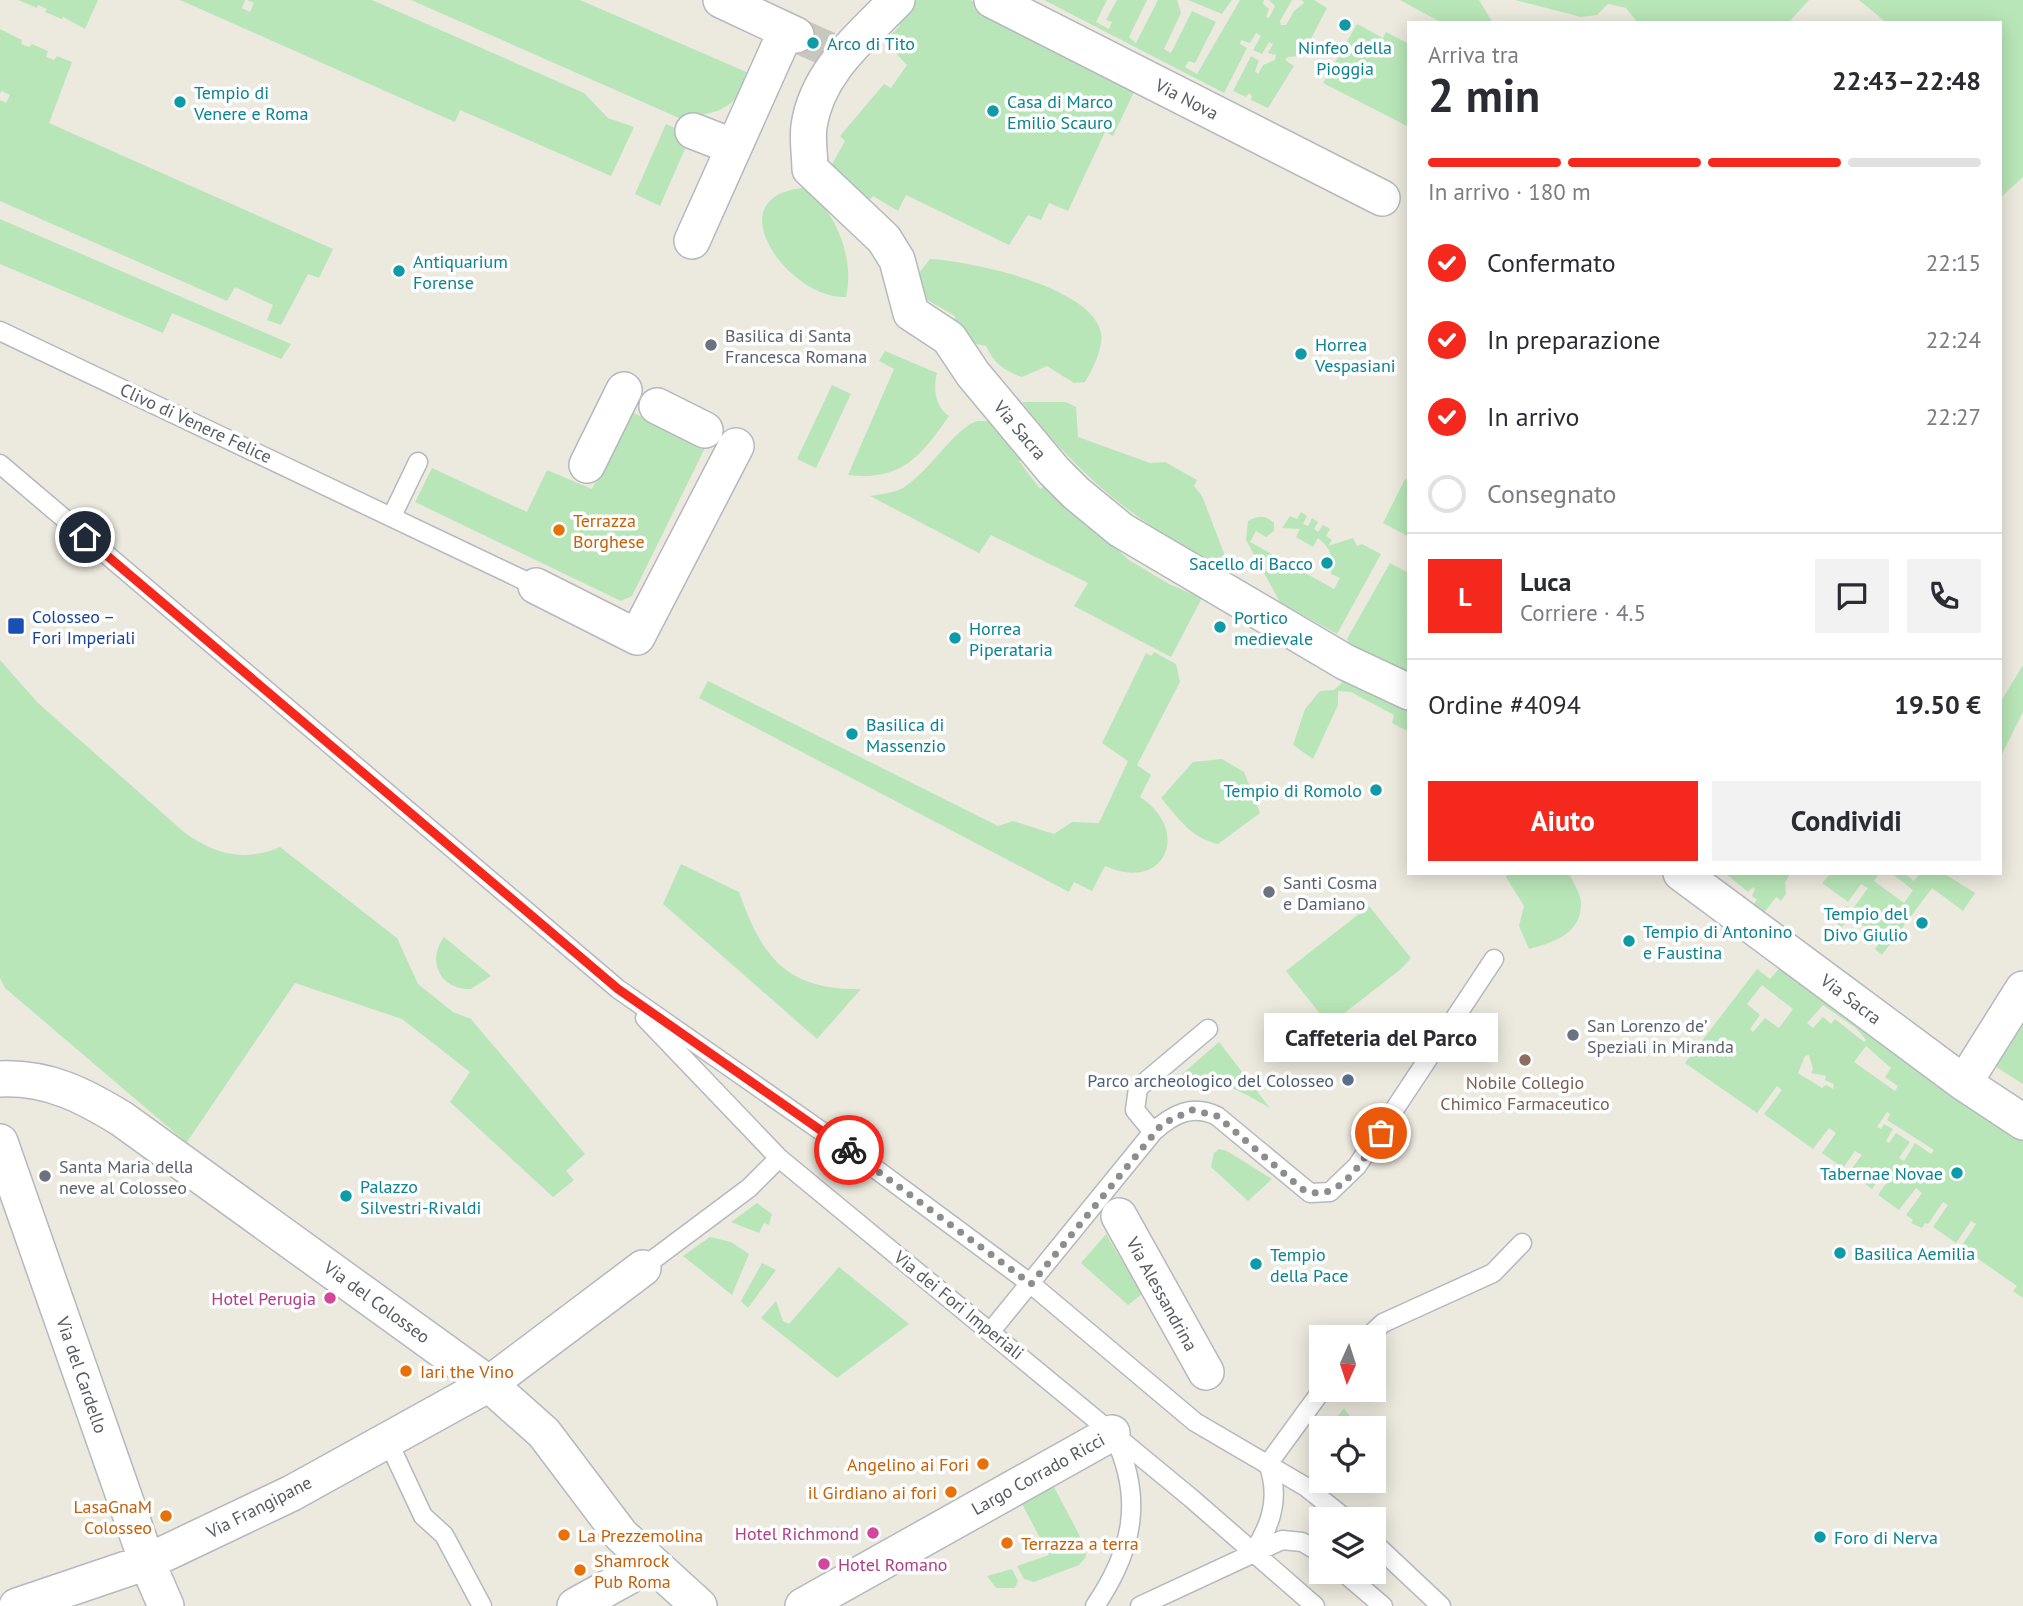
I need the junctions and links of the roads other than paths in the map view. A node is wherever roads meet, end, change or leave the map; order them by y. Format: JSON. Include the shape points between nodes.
{"nodes":[{"id":1,"x":721,"y":0,"type":"edge"},
{"id":2,"x":897,"y":0,"type":"edge"},
{"id":3,"x":992,"y":0,"type":"edge"},
{"id":4,"x":693,"y":131,"type":"dead end"},
{"id":5,"x":766,"y":149,"type":"junction"},
{"id":6,"x":1394,"y":203,"type":"edge"},
{"id":7,"x":692,"y":241,"type":"dead end"},
{"id":8,"x":0,"y":331,"type":"edge"},
{"id":9,"x":624,"y":390,"type":"dead end"},
{"id":10,"x":657,"y":406,"type":"dead end"},
{"id":11,"x":705,"y":430,"type":"dead end"},
{"id":12,"x":736,"y":446,"type":"dead end"},
{"id":13,"x":418,"y":462,"type":"dead end"},
{"id":14,"x":0,"y":464,"type":"edge"},
{"id":15,"x":587,"y":465,"type":"dead end"},
{"id":16,"x":392,"y":516,"type":"junction"},
{"id":17,"x":536,"y":586,"type":"joint"},
{"id":18,"x":1407,"y":691,"type":"edge"},
{"id":19,"x":1685,"y":884,"type":"edge"},
{"id":20,"x":1494,"y":959,"type":"dead end"},
{"id":21,"x":618,"y":989,"type":"junction"},
{"id":22,"x":2023,"y":989,"type":"edge"},
{"id":23,"x":1208,"y":1028,"type":"dead end"},
{"id":24,"x":0,"y":1079,"type":"edge"},
{"id":25,"x":1964,"y":1083,"type":"junction"},
{"id":26,"x":2023,"y":1122,"type":"edge"},
{"id":27,"x":1153,"y":1132,"type":"junction"},
{"id":28,"x":0,"y":1142,"type":"edge"},
{"id":29,"x":779,"y":1158,"type":"junction"},
{"id":30,"x":1119,"y":1216,"type":"dead end"},
{"id":31,"x":1522,"y":1242,"type":"dead end"},
{"id":32,"x":645,"y":1267,"type":"joint"},
{"id":33,"x":1031,"y":1284,"type":"junction"},
{"id":34,"x":1381,"y":1325,"type":"edge"},
{"id":35,"x":991,"y":1331,"type":"junction"},
{"id":36,"x":1206,"y":1372,"type":"dead end"},
{"id":37,"x":489,"y":1384,"type":"junction"},
{"id":38,"x":1313,"y":1402,"type":"edge"},
{"id":39,"x":1112,"y":1433,"type":"junction"},
{"id":40,"x":387,"y":1438,"type":"junction"},
{"id":41,"x":1268,"y":1464,"type":"junction"},
{"id":42,"x":1332,"y":1507,"type":"edge"},
{"id":43,"x":1309,"y":1547,"type":"edge"},
{"id":44,"x":1253,"y":1552,"type":"junction"},
{"id":45,"x":1386,"y":1554,"type":"edge"},
{"id":46,"x":147,"y":1562,"type":"junction"},
{"id":47,"x":651,"y":1564,"type":"junction"},
{"id":48,"x":1357,"y":1584,"type":"edge"},
{"id":49,"x":0,"y":1587,"type":"edge"},
{"id":50,"x":24,"y":1604,"type":"edge"},
{"id":51,"x":166,"y":1606,"type":"edge"},
{"id":52,"x":482,"y":1606,"type":"edge"},
{"id":53,"x":575,"y":1606,"type":"edge"},
{"id":54,"x":699,"y":1606,"type":"edge"},
{"id":55,"x":803,"y":1606,"type":"edge"},
{"id":56,"x":1095,"y":1606,"type":"edge"},
{"id":57,"x":1140,"y":1606,"type":"edge"},
{"id":58,"x":1315,"y":1606,"type":"edge"},
{"id":59,"x":1383,"y":1606,"type":"edge"},
{"id":60,"x":1441,"y":1606,"type":"edge"}],
"edges":[{"from":1,"to":5,"type":"street","via":[[791,33],[764,80]]},
{"from":2,"to":5,"type":"street","via":[[838,54],[816,97],[808,128]]},
{"from":3,"to":6,"type":"street","name":"Via Nova"},
{"from":4,"to":5,"type":"street"},
{"from":5,"to":7,"type":"street"},
{"from":5,"to":18,"type":"street","name":"Via Sacra","via":[[884,239],[897,260],[911,313],[949,338],[973,374],[1076,493],[1139,543],[1345,662]]},
{"from":8,"to":16,"type":"lane","name":"Clivo di Venere Felice"},
{"from":9,"to":15,"type":"street"},
{"from":10,"to":11,"type":"street"},
{"from":12,"to":17,"type":"street","via":[[637,637]]},
{"from":13,"to":16,"type":"lane"},
{"from":14,"to":21,"type":"lane","name":"Via dei Fori Imperiali"},
{"from":16,"to":17,"type":"lane","name":"Clivo di Venere Felice"},
{"from":19,"to":25,"type":"street","name":"Via Sacra"},
{"from":20,"to":27,"type":"lane","via":[[1371,1146],[1330,1192],[1302,1189],[1208,1112],[1183,1112]]},
{"from":21,"to":29,"type":"lane","name":"Via dei Fori Imperiali"},
{"from":21,"to":33,"type":"lane","name":"Via dei Fori Imperiali"},
{"from":22,"to":25,"type":"street"},
{"from":23,"to":27,"type":"lane","via":[[1138,1087],[1135,1110]]},
{"from":24,"to":37,"type":"street","name":"Via del Colosseo","via":[[53,1084],[122,1119]]},
{"from":25,"to":26,"type":"street","name":"Via Sacra"},
{"from":27,"to":33,"type":"lane"},
{"from":28,"to":46,"type":"street","name":"Via del Cardello"},
{"from":29,"to":32,"type":"lane","via":[[749,1188]]},
{"from":29,"to":35,"type":"lane","name":"Via dei Fori Imperiali"},
{"from":30,"to":36,"type":"street","name":"Via Alessandrina"},
{"from":31,"to":34,"type":"lane","via":[[1493,1273]]},
{"from":32,"to":37,"type":"street","name":"Via Frangipane"},
{"from":33,"to":35,"type":"lane"},
{"from":33,"to":41,"type":"lane","name":"Via dei Fori Imperiali","via":[[1195,1422]]},
{"from":35,"to":39,"type":"lane","name":"Via dei Fori Imperiali"},
{"from":37,"to":40,"type":"street","name":"Via Frangipane"},
{"from":37,"to":47,"type":"street","name":"Via del Colosseo","via":[[535,1423],[607,1519]]},
{"from":38,"to":41,"type":"lane"},
{"from":39,"to":44,"type":"lane","name":"Via dei Fori Imperiali"},
{"from":39,"to":55,"type":"street","name":"Largo Corrado Ricci"},
{"from":39,"to":56,"type":"lane","name":"Largo Corrado Ricci","via":[[1126,1467],[1132,1526],[1123,1558]]},
{"from":40,"to":46,"type":"street","name":"Via Frangipane","via":[[278,1500]]},
{"from":40,"to":52,"type":"lane","via":[[423,1516],[444,1535]]},
{"from":41,"to":42,"type":"lane","name":"Via dei Fori Imperiali"},
{"from":41,"to":44,"type":"lane","via":[[1275,1481],[1273,1508],[1265,1536]]},
{"from":43,"to":44,"type":"lane","via":[[1292,1539]]},
{"from":44,"to":57,"type":"lane"},
{"from":44,"to":58,"type":"lane","name":"Via dei Fori Imperiali"},
{"from":45,"to":60,"type":"lane"},
{"from":46,"to":50,"type":"street","name":"Via Frangipane"},
{"from":46,"to":51,"type":"street","name":"Via del Cardello"},
{"from":47,"to":53,"type":"street"},
{"from":47,"to":54,"type":"street","name":"Via del Colosseo"},
{"from":48,"to":59,"type":"lane"},
{"from":49,"to":50,"type":"street"}]}
